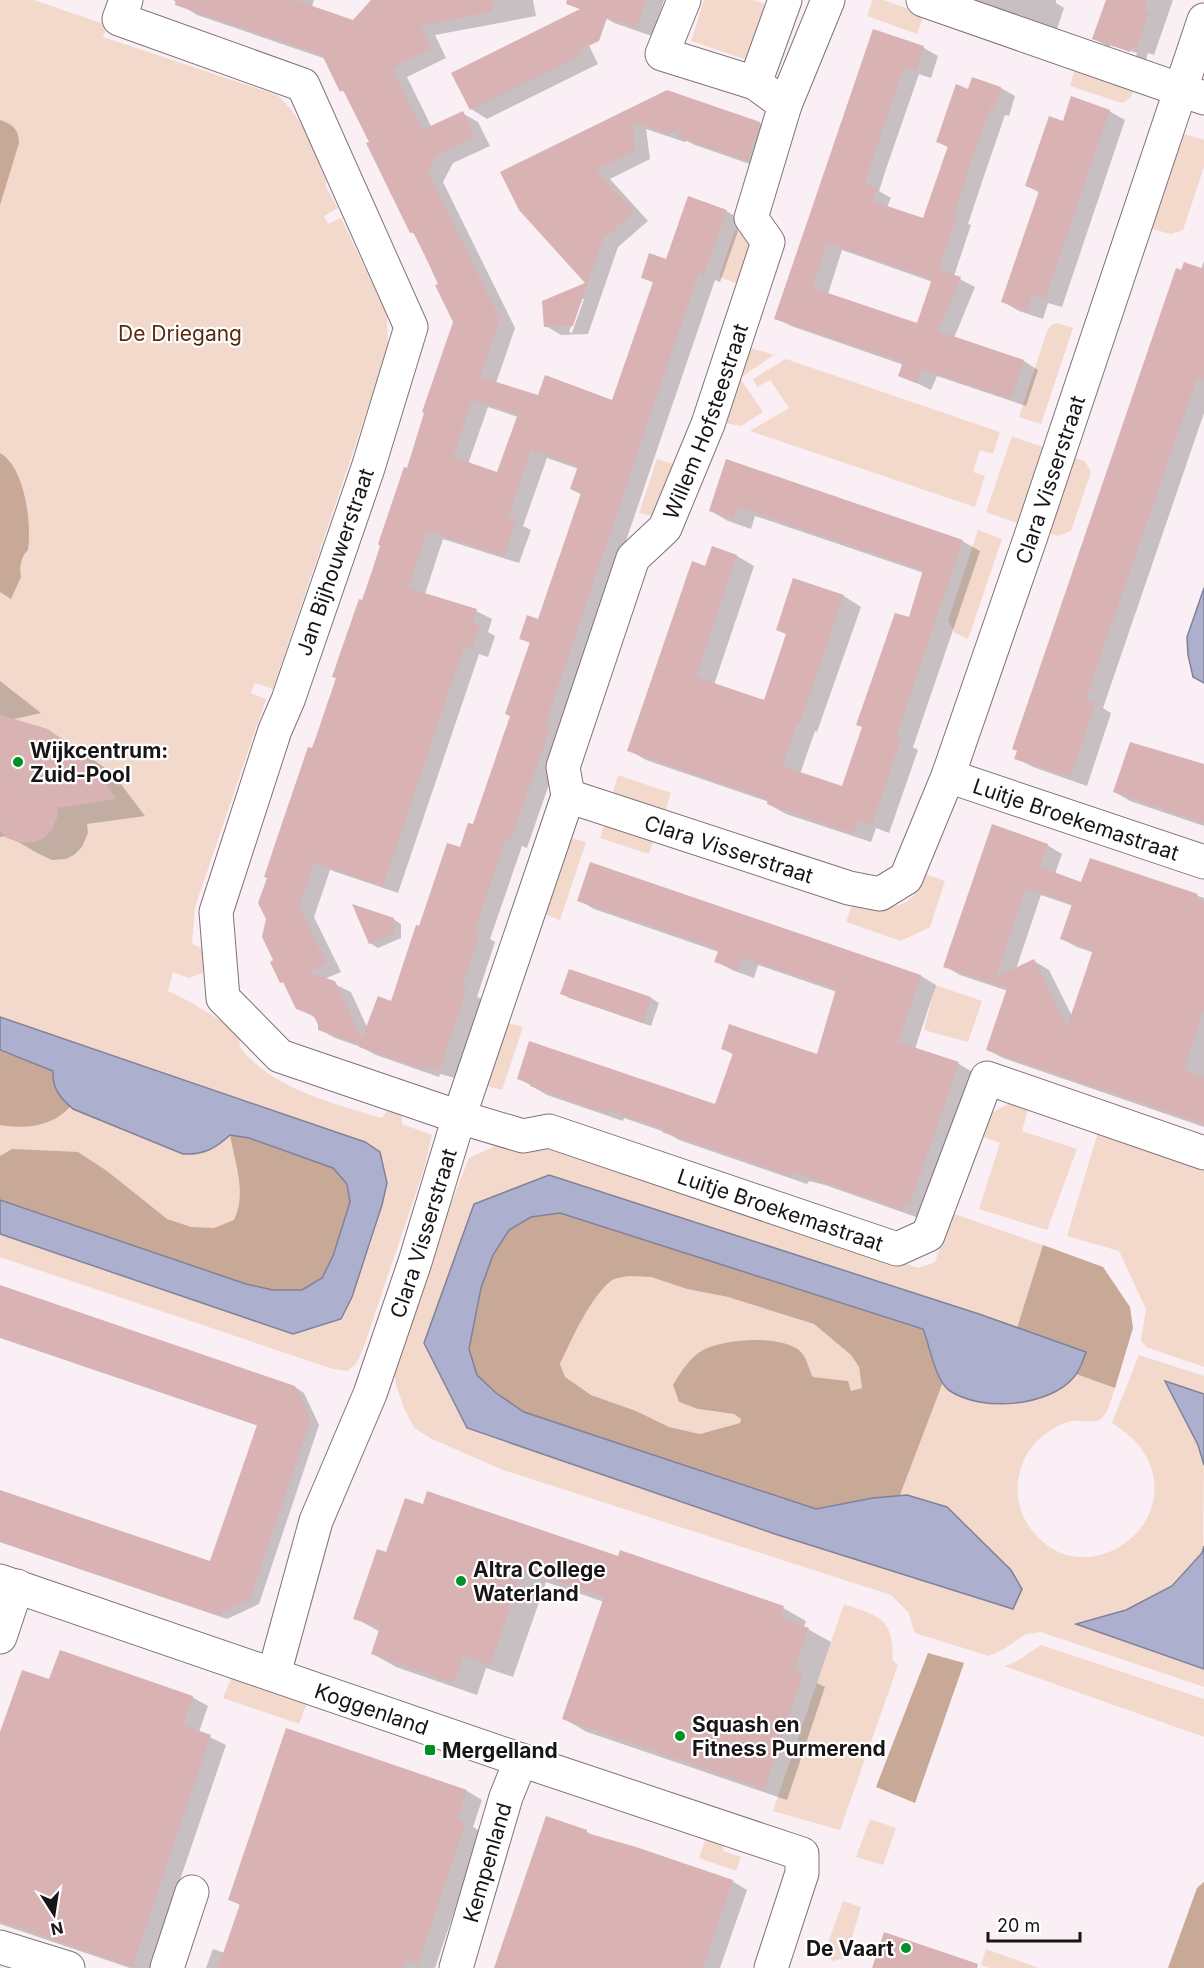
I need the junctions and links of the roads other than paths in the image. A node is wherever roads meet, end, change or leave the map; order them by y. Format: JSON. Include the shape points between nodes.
{"nodes":[{"id":1,"x":126,"y":0,"type":"edge"},
{"id":2,"x":684,"y":0,"type":"edge"},
{"id":3,"x":785,"y":0,"type":"edge"},
{"id":4,"x":828,"y":0,"type":"edge"},
{"id":5,"x":923,"y":0,"type":"edge"},
{"id":6,"x":1204,"y":21,"type":"edge"},
{"id":7,"x":755,"y":82,"type":"junction"},
{"id":8,"x":1192,"y":94,"type":"edge"},
{"id":9,"x":785,"y":105,"type":"junction"},
{"id":10,"x":948,"y":776,"type":"junction"},
{"id":11,"x":568,"y":796,"type":"junction"},
{"id":12,"x":1204,"y":862,"type":"edge"},
{"id":13,"x":459,"y":1117,"type":"junction"},
{"id":14,"x":1204,"y":1153,"type":"edge"},
{"id":15,"x":8,"y":1583,"type":"edge"},
{"id":16,"x":0,"y":1637,"type":"edge"},
{"id":17,"x":274,"y":1674,"type":"junction"},
{"id":18,"x":521,"y":1760,"type":"junction"},
{"id":19,"x":192,"y":1892,"type":"dead end"},
{"id":20,"x":0,"y":1947,"type":"edge"},
{"id":21,"x":51,"y":1966,"type":"edge"},
{"id":22,"x":167,"y":1968,"type":"edge"},
{"id":23,"x":456,"y":1968,"type":"edge"},
{"id":24,"x":771,"y":1968,"type":"edge"}],
"edges":[{"from":1,"to":13,"type":"street","name":"Jan Bijhouwerstraat","via":[[119,19],[303,85],[411,327],[368,468],[275,730],[216,912],[223,998],[280,1056]]},
{"from":2,"to":7,"type":"street","via":[[662,54]]},
{"from":3,"to":7,"type":"street"},
{"from":4,"to":9,"type":"street","name":"Willem Hofsteestraat"},
{"from":5,"to":8,"type":"street"},
{"from":6,"to":8,"type":"street","name":"Clara Visserstraat"},
{"from":7,"to":9,"type":"street"},
{"from":8,"to":10,"type":"street","name":"Clara Visserstraat"},
{"from":9,"to":11,"type":"street","name":"Willem Hofsteestraat","via":[[752,218],[768,242],[708,424],[664,528],[633,558],[563,767]]},
{"from":10,"to":11,"type":"street","name":"Clara Visserstraat","via":[[906,878],[880,894],[849,888]]},
{"from":10,"to":12,"type":"street","name":"Luitje Broekemastraat"},
{"from":11,"to":13,"type":"street","name":"Clara Visserstraat"},
{"from":13,"to":14,"type":"street","name":"Luitje Broekemastraat","via":[[523,1136],[549,1131],[897,1250],[928,1235],[987,1078]]},
{"from":13,"to":17,"type":"street","name":"Clara Visserstraat","via":[[370,1394],[316,1521]]},
{"from":15,"to":16,"type":"street"},
{"from":15,"to":17,"type":"street","name":"Koggenland"},
{"from":17,"to":18,"type":"street","name":"Koggenland"},
{"from":18,"to":23,"type":"street","name":"Kempenland","via":[[506,1797]]},
{"from":18,"to":24,"type":"street","name":"Koggenland","via":[[802,1854],[802,1873]]},
{"from":19,"to":22,"type":"street"},
{"from":20,"to":21,"type":"street"}]}
